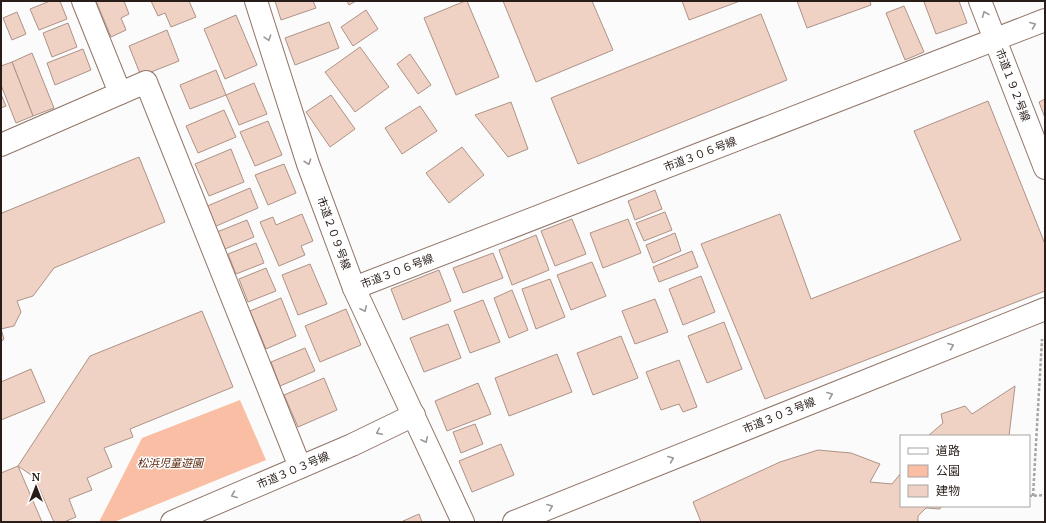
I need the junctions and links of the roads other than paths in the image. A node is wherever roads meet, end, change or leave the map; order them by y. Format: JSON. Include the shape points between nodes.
{"nodes":[{"id":1,"x":83,"y":1,"type":"edge"},
{"id":2,"x":256,"y":1,"type":"edge"},
{"id":3,"x":980,"y":1,"type":"edge"},
{"id":4,"x":1045,"y":20,"type":"edge"},
{"id":5,"x":996,"y":40,"type":"junction"},
{"id":6,"x":120,"y":93,"type":"junction"},
{"id":7,"x":1,"y":145,"type":"edge"},
{"id":8,"x":1045,"y":168,"type":"edge"},
{"id":9,"x":354,"y":288,"type":"junction"},
{"id":10,"x":1044,"y":309,"type":"edge"},
{"id":11,"x":414,"y":415,"type":"junction"},
{"id":12,"x":300,"y":467,"type":"junction"},
{"id":13,"x":172,"y":522,"type":"edge"},
{"id":14,"x":463,"y":522,"type":"edge"},
{"id":15,"x":514,"y":522,"type":"edge"}],
"edges":[{"from":1,"to":6,"type":"street"},
{"from":2,"to":9,"type":"street","name":"市道２０９号線","one_way":true,"via":[[308,164]]},
{"from":5,"to":3,"type":"street","name":"市道１９２号線","one_way":true},
{"from":5,"to":4,"type":"street","name":"市道３０６号線","one_way":true},
{"from":5,"to":8,"type":"street","name":"市道１９２号線"},
{"from":5,"to":9,"type":"street","name":"市道３０６号線"},
{"from":6,"to":7,"type":"street"},
{"from":6,"to":12,"type":"street","via":[[146,82]]},
{"from":9,"to":11,"type":"street","name":"市道２０９号線","one_way":true},
{"from":15,"to":10,"type":"street","name":"市道３０３号線","one_way":true},
{"from":11,"to":12,"type":"street","name":"市道３０３号線","one_way":true},
{"from":11,"to":14,"type":"street","name":"市道２０９号線","one_way":true},
{"from":12,"to":13,"type":"street","name":"市道３０３号線","one_way":true}]}
